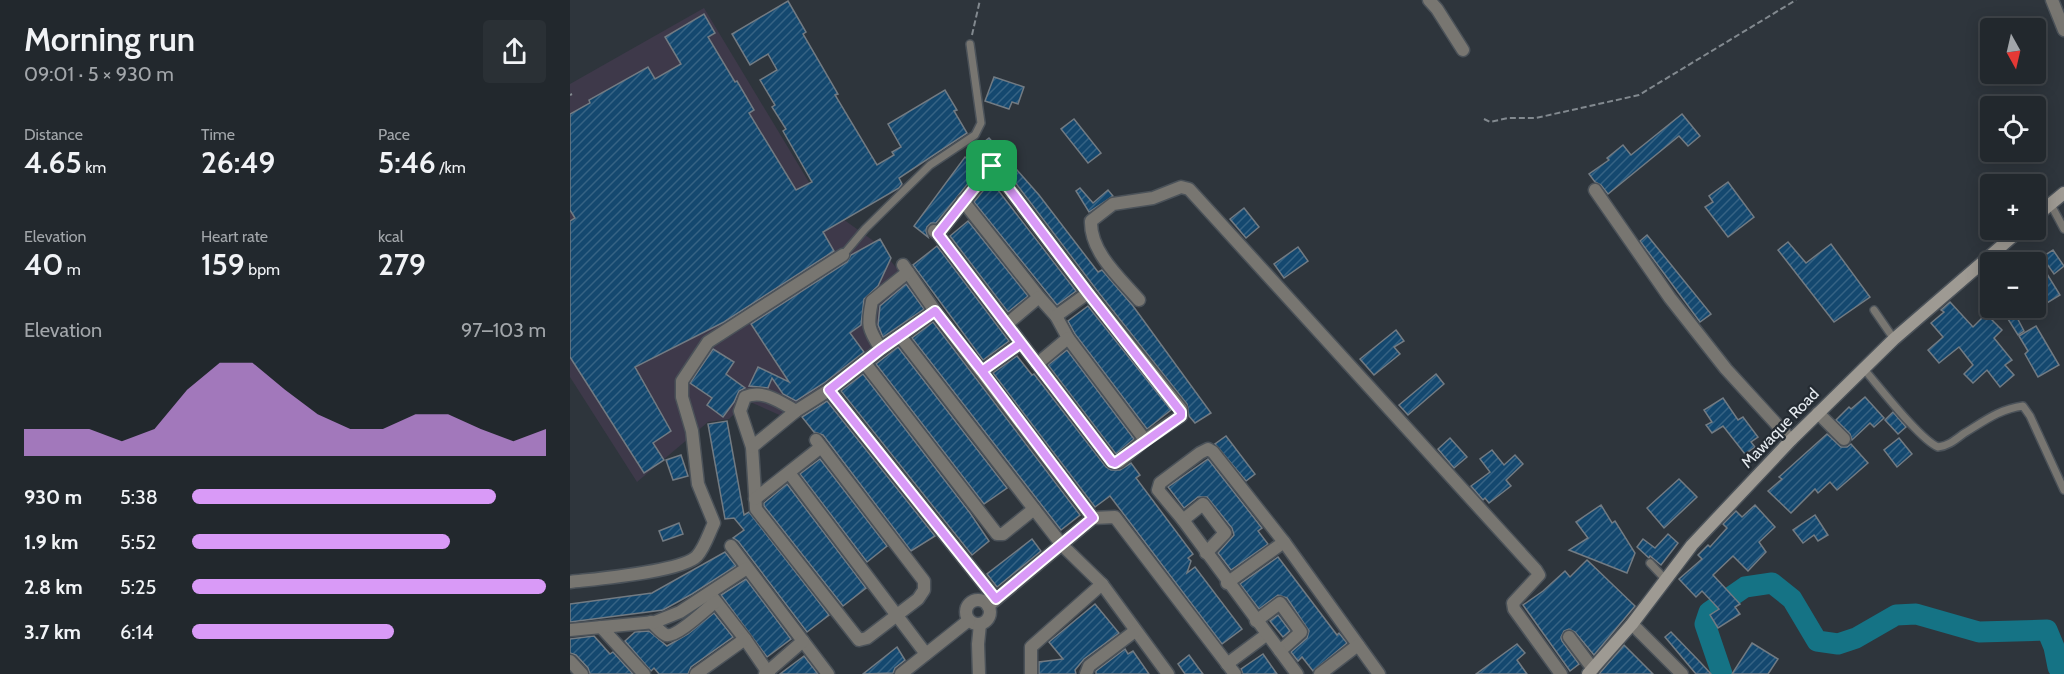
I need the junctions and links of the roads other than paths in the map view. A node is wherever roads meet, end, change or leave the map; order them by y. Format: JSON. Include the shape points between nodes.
{"nodes":[{"id":1,"x":1429,"y":0,"type":"edge"},
{"id":2,"x":2052,"y":0,"type":"edge"},
{"id":3,"x":2064,"y":30,"type":"edge"},
{"id":4,"x":970,"y":44,"type":"road end"},
{"id":5,"x":1463,"y":50,"type":"dead end"},
{"id":6,"x":1595,"y":190,"type":"dead end"},
{"id":7,"x":2064,"y":193,"type":"edge"},
{"id":8,"x":963,"y":201,"type":"junction"},
{"id":9,"x":2050,"y":203,"type":"junction"},
{"id":10,"x":2046,"y":207,"type":"edge"},
{"id":11,"x":2064,"y":229,"type":"edge"},
{"id":12,"x":2009,"y":240,"type":"edge"},
{"id":13,"x":2000,"y":248,"type":"junction"},
{"id":14,"x":2003,"y":252,"type":"edge"},
{"id":15,"x":843,"y":255,"type":"joint"},
{"id":16,"x":1088,"y":293,"type":"junction"},
{"id":17,"x":1039,"y":297,"type":"junction"},
{"id":18,"x":1139,"y":300,"type":"dead end"},
{"id":19,"x":1874,"y":310,"type":"dead end"},
{"id":20,"x":935,"y":311,"type":"junction"},
{"id":21,"x":1056,"y":316,"type":"junction"},
{"id":22,"x":1007,"y":324,"type":"junction"},
{"id":23,"x":900,"y":336,"type":"junction"},
{"id":24,"x":1068,"y":339,"type":"junction"},
{"id":25,"x":1894,"y":339,"type":"junction"},
{"id":26,"x":1021,"y":343,"type":"junction"},
{"id":27,"x":881,"y":349,"type":"junction"},
{"id":28,"x":864,"y":362,"type":"junction"},
{"id":29,"x":1037,"y":364,"type":"junction"},
{"id":30,"x":1863,"y":368,"type":"junction"},
{"id":31,"x":982,"y":371,"type":"junction"},
{"id":32,"x":829,"y":390,"type":"junction"},
{"id":33,"x":796,"y":411,"type":"junction"},
{"id":34,"x":1818,"y":413,"type":"junction"},
{"id":35,"x":1844,"y":439,"type":"dead end"},
{"id":36,"x":1145,"y":440,"type":"junction"},
{"id":37,"x":1791,"y":440,"type":"junction"},
{"id":38,"x":752,"y":447,"type":"junction"},
{"id":39,"x":790,"y":474,"type":"junction"},
{"id":40,"x":2064,"y":490,"type":"edge"},
{"id":41,"x":755,"y":499,"type":"junction"},
{"id":42,"x":1034,"y":509,"type":"junction"},
{"id":43,"x":1093,"y":518,"type":"junction"},
{"id":44,"x":1183,"y":520,"type":"junction"},
{"id":45,"x":1284,"y":542,"type":"junction"},
{"id":46,"x":1062,"y":545,"type":"junction"},
{"id":47,"x":731,"y":546,"type":"dead end"},
{"id":48,"x":1206,"y":553,"type":"junction"},
{"id":49,"x":1650,"y":563,"type":"dead end"},
{"id":50,"x":747,"y":568,"type":"junction"},
{"id":51,"x":1665,"y":579,"type":"junction"},
{"id":52,"x":570,"y":582,"type":"edge"},
{"id":53,"x":1227,"y":583,"type":"junction"},
{"id":54,"x":1102,"y":584,"type":"junction"},
{"id":55,"x":712,"y":598,"type":"junction"},
{"id":56,"x":992,"y":603,"type":"junction"},
{"id":57,"x":898,"y":615,"type":"junction"},
{"id":58,"x":1256,"y":621,"type":"junction"},
{"id":59,"x":651,"y":622,"type":"junction"},
{"id":60,"x":974,"y":622,"type":"junction"},
{"id":61,"x":1632,"y":624,"type":"junction"},
{"id":62,"x":601,"y":627,"type":"junction"},
{"id":63,"x":570,"y":630,"type":"edge"},
{"id":64,"x":1135,"y":631,"type":"junction"},
{"id":65,"x":1266,"y":634,"type":"junction"},
{"id":66,"x":1569,"y":638,"type":"dead end"},
{"id":67,"x":745,"y":639,"type":"junction"},
{"id":68,"x":803,"y":641,"type":"junction"},
{"id":69,"x":1358,"y":645,"type":"junction"},
{"id":70,"x":1280,"y":651,"type":"junction"},
{"id":71,"x":926,"y":654,"type":"junction"},
{"id":72,"x":570,"y":661,"type":"edge"},
{"id":73,"x":1231,"y":669,"type":"edge"},
{"id":74,"x":1090,"y":671,"type":"edge"},
{"id":75,"x":1591,"y":671,"type":"edge"},
{"id":76,"x":767,"y":673,"type":"edge"},
{"id":77,"x":582,"y":674,"type":"edge"},
{"id":78,"x":644,"y":674,"type":"edge"},
{"id":79,"x":696,"y":674,"type":"edge"},
{"id":80,"x":828,"y":674,"type":"edge"},
{"id":81,"x":901,"y":674,"type":"edge"},
{"id":82,"x":979,"y":674,"type":"edge"},
{"id":83,"x":1031,"y":674,"type":"edge"},
{"id":84,"x":1168,"y":674,"type":"edge"},
{"id":85,"x":1297,"y":674,"type":"edge"},
{"id":86,"x":1320,"y":674,"type":"edge"},
{"id":87,"x":1379,"y":674,"type":"edge"},
{"id":88,"x":1561,"y":674,"type":"edge"},
{"id":89,"x":1683,"y":674,"type":"edge"}],
"edges":[{"from":1,"to":5,"type":"street"},
{"from":2,"to":3,"type":"street"},
{"from":4,"to":15,"type":"lane","via":[[980,101],[981,123],[975,135],[930,165]]},
{"from":6,"to":37,"type":"street","via":[[1670,298],[1726,369]]},
{"from":7,"to":9,"type":"main road"},
{"from":8,"to":16,"type":"street","via":[[992,166]]},
{"from":8,"to":17,"type":"street"},
{"from":8,"to":22,"type":"street","via":[[936,233]]},
{"from":9,"to":10,"type":"main road"},
{"from":9,"to":11,"type":"lane"},
{"from":12,"to":13,"type":"main road","name":"Mawaque Road"},
{"from":13,"to":14,"type":"lane"},
{"from":13,"to":25,"type":"main road","name":"Mawaque Road"},
{"from":15,"to":52,"type":"street","via":[[708,342],[682,381],[698,484],[714,523],[696,558],[670,568]]},
{"from":16,"to":21,"type":"street"},
{"from":16,"to":36,"type":"street","via":[[1181,409],[1181,416]]},
{"from":17,"to":21,"type":"street"},
{"from":17,"to":22,"type":"street"},
{"from":18,"to":88,"type":"street","via":[[1105,260],[1095,241],[1091,220],[1113,204],[1153,198],[1181,187],[1189,189],[1536,570],[1539,575],[1517,597],[1514,609]]},
{"from":19,"to":25,"type":"lane"},
{"from":20,"to":23,"type":"street"},
{"from":20,"to":27,"type":"street","via":[[906,268],[872,301],[868,322]]},
{"from":20,"to":31,"type":"street"},
{"from":21,"to":24,"type":"street"},
{"from":22,"to":26,"type":"street"},
{"from":23,"to":27,"type":"street"},
{"from":23,"to":42,"type":"street"},
{"from":24,"to":29,"type":"street"},
{"from":24,"to":36,"type":"street"},
{"from":25,"to":30,"type":"main road","name":"Mawaque Road"},
{"from":26,"to":29,"type":"street"},
{"from":26,"to":31,"type":"street"},
{"from":27,"to":28,"type":"street"},
{"from":28,"to":32,"type":"street"},
{"from":28,"to":42,"type":"street","via":[[997,534],[1003,534]]},
{"from":29,"to":36,"type":"street","via":[[1112,462],[1119,462]]},
{"from":30,"to":34,"type":"main road","name":"Mawaque Road"},
{"from":30,"to":40,"type":"lane","via":[[1904,416],[1938,447],[1997,412],[2023,406]]},
{"from":31,"to":43,"type":"street"},
{"from":32,"to":33,"type":"street"},
{"from":32,"to":56,"type":"street"},
{"from":33,"to":38,"type":"street"},
{"from":33,"to":38,"type":"street","via":[[759,394],[745,397],[741,411]]},
{"from":34,"to":35,"type":"street"},
{"from":34,"to":37,"type":"main road","name":"Mawaque Road"},
{"from":37,"to":51,"type":"main road","name":"Mawaque Road"},
{"from":38,"to":41,"type":"street"},
{"from":39,"to":41,"type":"street"},
{"from":39,"to":57,"type":"street"},
{"from":39,"to":57,"type":"street","via":[[819,444],[924,581],[918,599]]},
{"from":41,"to":57,"type":"street","via":[[761,516],[859,640]]},
{"from":42,"to":46,"type":"street"},
{"from":43,"to":46,"type":"street"},
{"from":43,"to":73,"type":"street","via":[[1115,517]]},
{"from":44,"to":45,"type":"street","via":[[1158,490],[1160,483],[1208,449]]},
{"from":44,"to":48,"type":"street"},
{"from":44,"to":48,"type":"street","via":[[1203,504],[1225,533]]},
{"from":45,"to":53,"type":"street"},
{"from":45,"to":69,"type":"street"},
{"from":46,"to":54,"type":"street"},
{"from":46,"to":56,"type":"street"},
{"from":47,"to":50,"type":"street"},
{"from":48,"to":53,"type":"street"},
{"from":49,"to":51,"type":"lane"},
{"from":50,"to":55,"type":"street"},
{"from":50,"to":68,"type":"street"},
{"from":51,"to":61,"type":"main road","name":"Mawaque Road"},
{"from":53,"to":58,"type":"street"},
{"from":54,"to":64,"type":"street"},
{"from":54,"to":83,"type":"street","via":[[1033,644]]},
{"from":55,"to":59,"type":"street"},
{"from":55,"to":59,"type":"street","via":[[677,633],[665,634]]},
{"from":55,"to":67,"type":"street"},
{"from":56,"to":60,"type":"street","via":[[988,617]]},
{"from":56,"to":60,"type":"street","via":[[971,603],[966,613]]},
{"from":57,"to":71,"type":"street"},
{"from":58,"to":65,"type":"street"},
{"from":58,"to":70,"type":"street","via":[[1280,603],[1302,632]]},
{"from":59,"to":62,"type":"street"},
{"from":60,"to":71,"type":"street"},
{"from":60,"to":82,"type":"street"},
{"from":61,"to":75,"type":"main road","name":"Mawaque Road"},
{"from":61,"to":89,"type":"street"},
{"from":62,"to":63,"type":"street"},
{"from":62,"to":78,"type":"street"},
{"from":64,"to":74,"type":"street"},
{"from":64,"to":84,"type":"street"},
{"from":65,"to":70,"type":"street"},
{"from":65,"to":73,"type":"street"},
{"from":66,"to":75,"type":"street"},
{"from":67,"to":76,"type":"street"},
{"from":67,"to":79,"type":"street"},
{"from":68,"to":76,"type":"street"},
{"from":68,"to":80,"type":"street"},
{"from":69,"to":86,"type":"street"},
{"from":69,"to":87,"type":"street"},
{"from":70,"to":85,"type":"street"},
{"from":71,"to":81,"type":"street"},
{"from":72,"to":77,"type":"street"}]}
